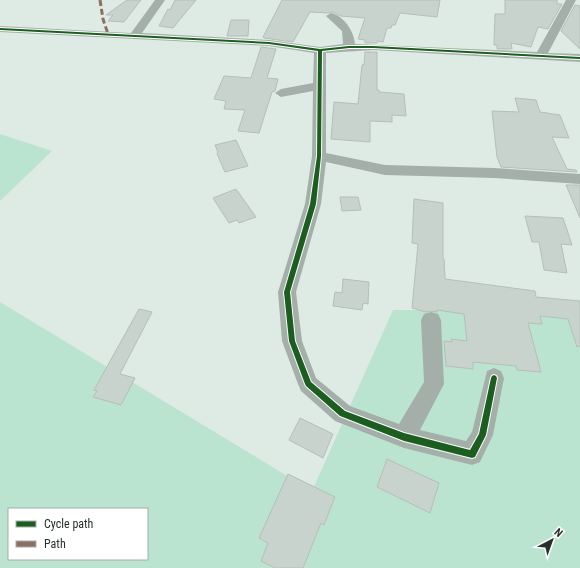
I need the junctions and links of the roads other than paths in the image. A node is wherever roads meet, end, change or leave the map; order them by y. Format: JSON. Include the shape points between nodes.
{"nodes":[{"id":1,"x":160,"y":0,"type":"edge"},
{"id":2,"x":571,"y":0,"type":"edge"},
{"id":3,"x":331,"y":16,"type":"dead end"},
{"id":4,"x":0,"y":29,"type":"edge"},
{"id":5,"x":135,"y":35,"type":"junction"},
{"id":6,"x":349,"y":47,"type":"junction"},
{"id":7,"x":320,"y":50,"type":"junction"},
{"id":8,"x":540,"y":56,"type":"junction"},
{"id":9,"x":580,"y":58,"type":"edge"},
{"id":10,"x":320,"y":86,"type":"junction"},
{"id":11,"x":281,"y":93,"type":"dead end"},
{"id":12,"x":319,"y":156,"type":"junction"},
{"id":13,"x":580,"y":178,"type":"edge"},
{"id":14,"x":431,"y":320,"type":"dead end"},
{"id":15,"x":494,"y":378,"type":"dead end"},
{"id":16,"x":404,"y":438,"type":"junction"}],
"edges":[{"from":1,"to":5,"type":"street"},
{"from":2,"to":8,"type":"street","via":[[564,8],[552,38]]},
{"from":3,"to":6,"type":"street","via":[[346,27]]},
{"from":4,"to":5,"type":"street"},
{"from":5,"to":7,"type":"street","via":[[269,43]]},
{"from":6,"to":7,"type":"street"},
{"from":6,"to":8,"type":"street"},
{"from":7,"to":10,"type":"street"},
{"from":8,"to":9,"type":"street"},
{"from":10,"to":11,"type":"street"},
{"from":10,"to":12,"type":"street"},
{"from":12,"to":13,"type":"street","via":[[385,170]]},
{"from":12,"to":16,"type":"street","via":[[313,204],[287,292],[292,340],[308,384],[343,414]]},
{"from":14,"to":16,"type":"street","via":[[434,384]]},
{"from":15,"to":16,"type":"street","via":[[482,435],[472,454]]}]}
